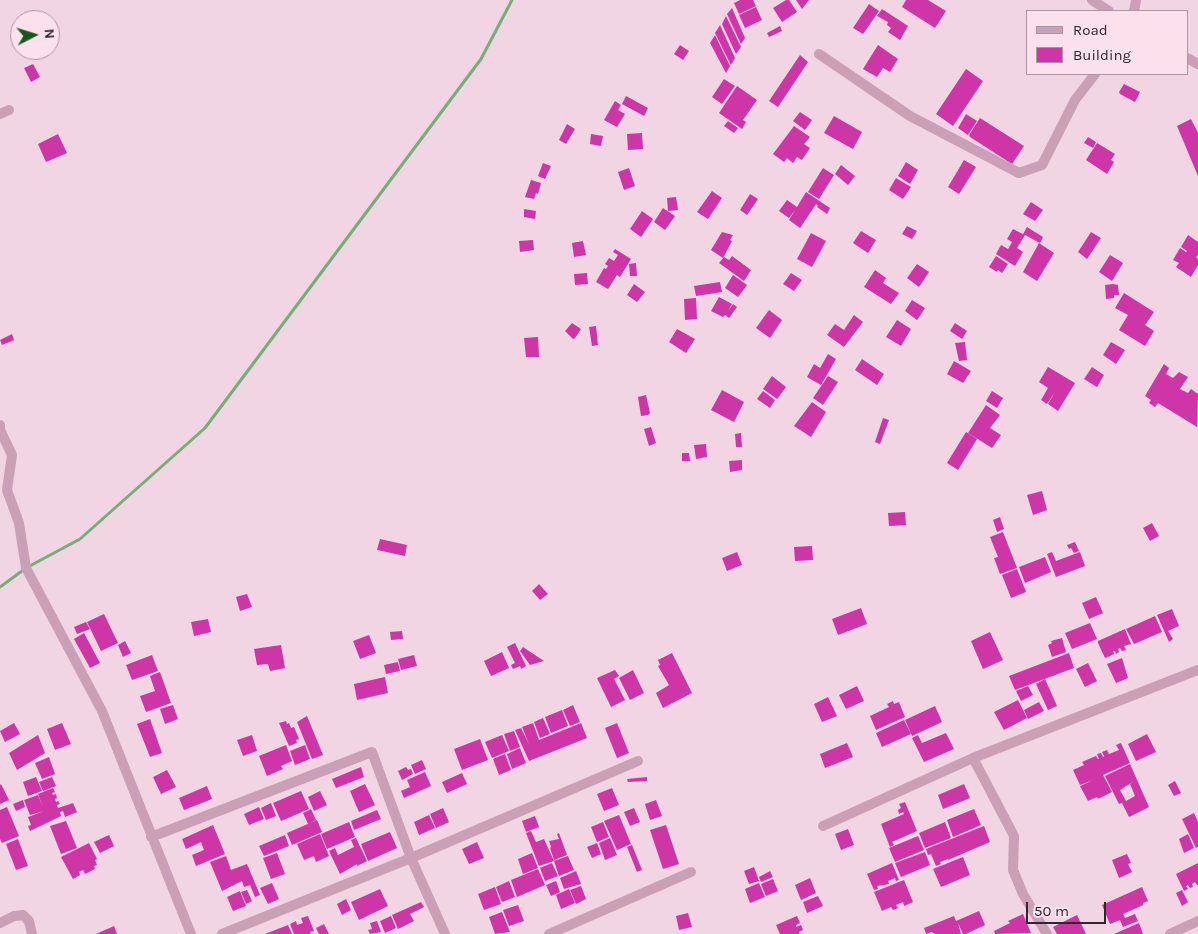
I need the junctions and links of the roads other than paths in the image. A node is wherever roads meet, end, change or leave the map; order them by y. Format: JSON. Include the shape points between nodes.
{"nodes":[{"id":1,"x":1092,"y":0,"type":"edge"},
{"id":2,"x":1108,"y":10,"type":"edge"},
{"id":3,"x":819,"y":54,"type":"dead end"},
{"id":4,"x":1094,"y":75,"type":"edge"},
{"id":5,"x":0,"y":425,"type":"edge"},
{"id":6,"x":1198,"y":670,"type":"edge"},
{"id":7,"x":974,"y":758,"type":"junction"},
{"id":8,"x":638,"y":761,"type":"dead end"},
{"id":9,"x":823,"y":826,"type":"dead end"},
{"id":10,"x":151,"y":837,"type":"junction"},
{"id":11,"x":411,"y":858,"type":"junction"},
{"id":12,"x":691,"y":872,"type":"dead end"},
{"id":13,"x":1198,"y":921,"type":"edge"},
{"id":14,"x":0,"y":922,"type":"edge"},
{"id":15,"x":32,"y":934,"type":"edge"},
{"id":16,"x":191,"y":934,"type":"edge"},
{"id":17,"x":222,"y":934,"type":"edge"},
{"id":18,"x":445,"y":934,"type":"edge"},
{"id":19,"x":549,"y":934,"type":"edge"},
{"id":20,"x":1047,"y":934,"type":"edge"},
{"id":21,"x":1170,"y":934,"type":"edge"}],
"edges":[{"from":1,"to":2,"type":"street"},
{"from":3,"to":4,"type":"street","via":[[910,116],[1019,173],[1042,165],[1075,100]]},
{"from":5,"to":10,"type":"street","via":[[12,455],[7,490],[19,523],[26,568],[102,711]]},
{"from":6,"to":7,"type":"street"},
{"from":7,"to":9,"type":"street"},
{"from":7,"to":20,"type":"street","via":[[1014,836],[1013,870]]},
{"from":8,"to":11,"type":"street"},
{"from":10,"to":11,"type":"street","via":[[372,752]]},
{"from":10,"to":16,"type":"street"},
{"from":11,"to":17,"type":"street"},
{"from":11,"to":18,"type":"street"},
{"from":12,"to":19,"type":"street"},
{"from":13,"to":21,"type":"street"},
{"from":14,"to":15,"type":"street","via":[[23,915],[29,921]]}]}
